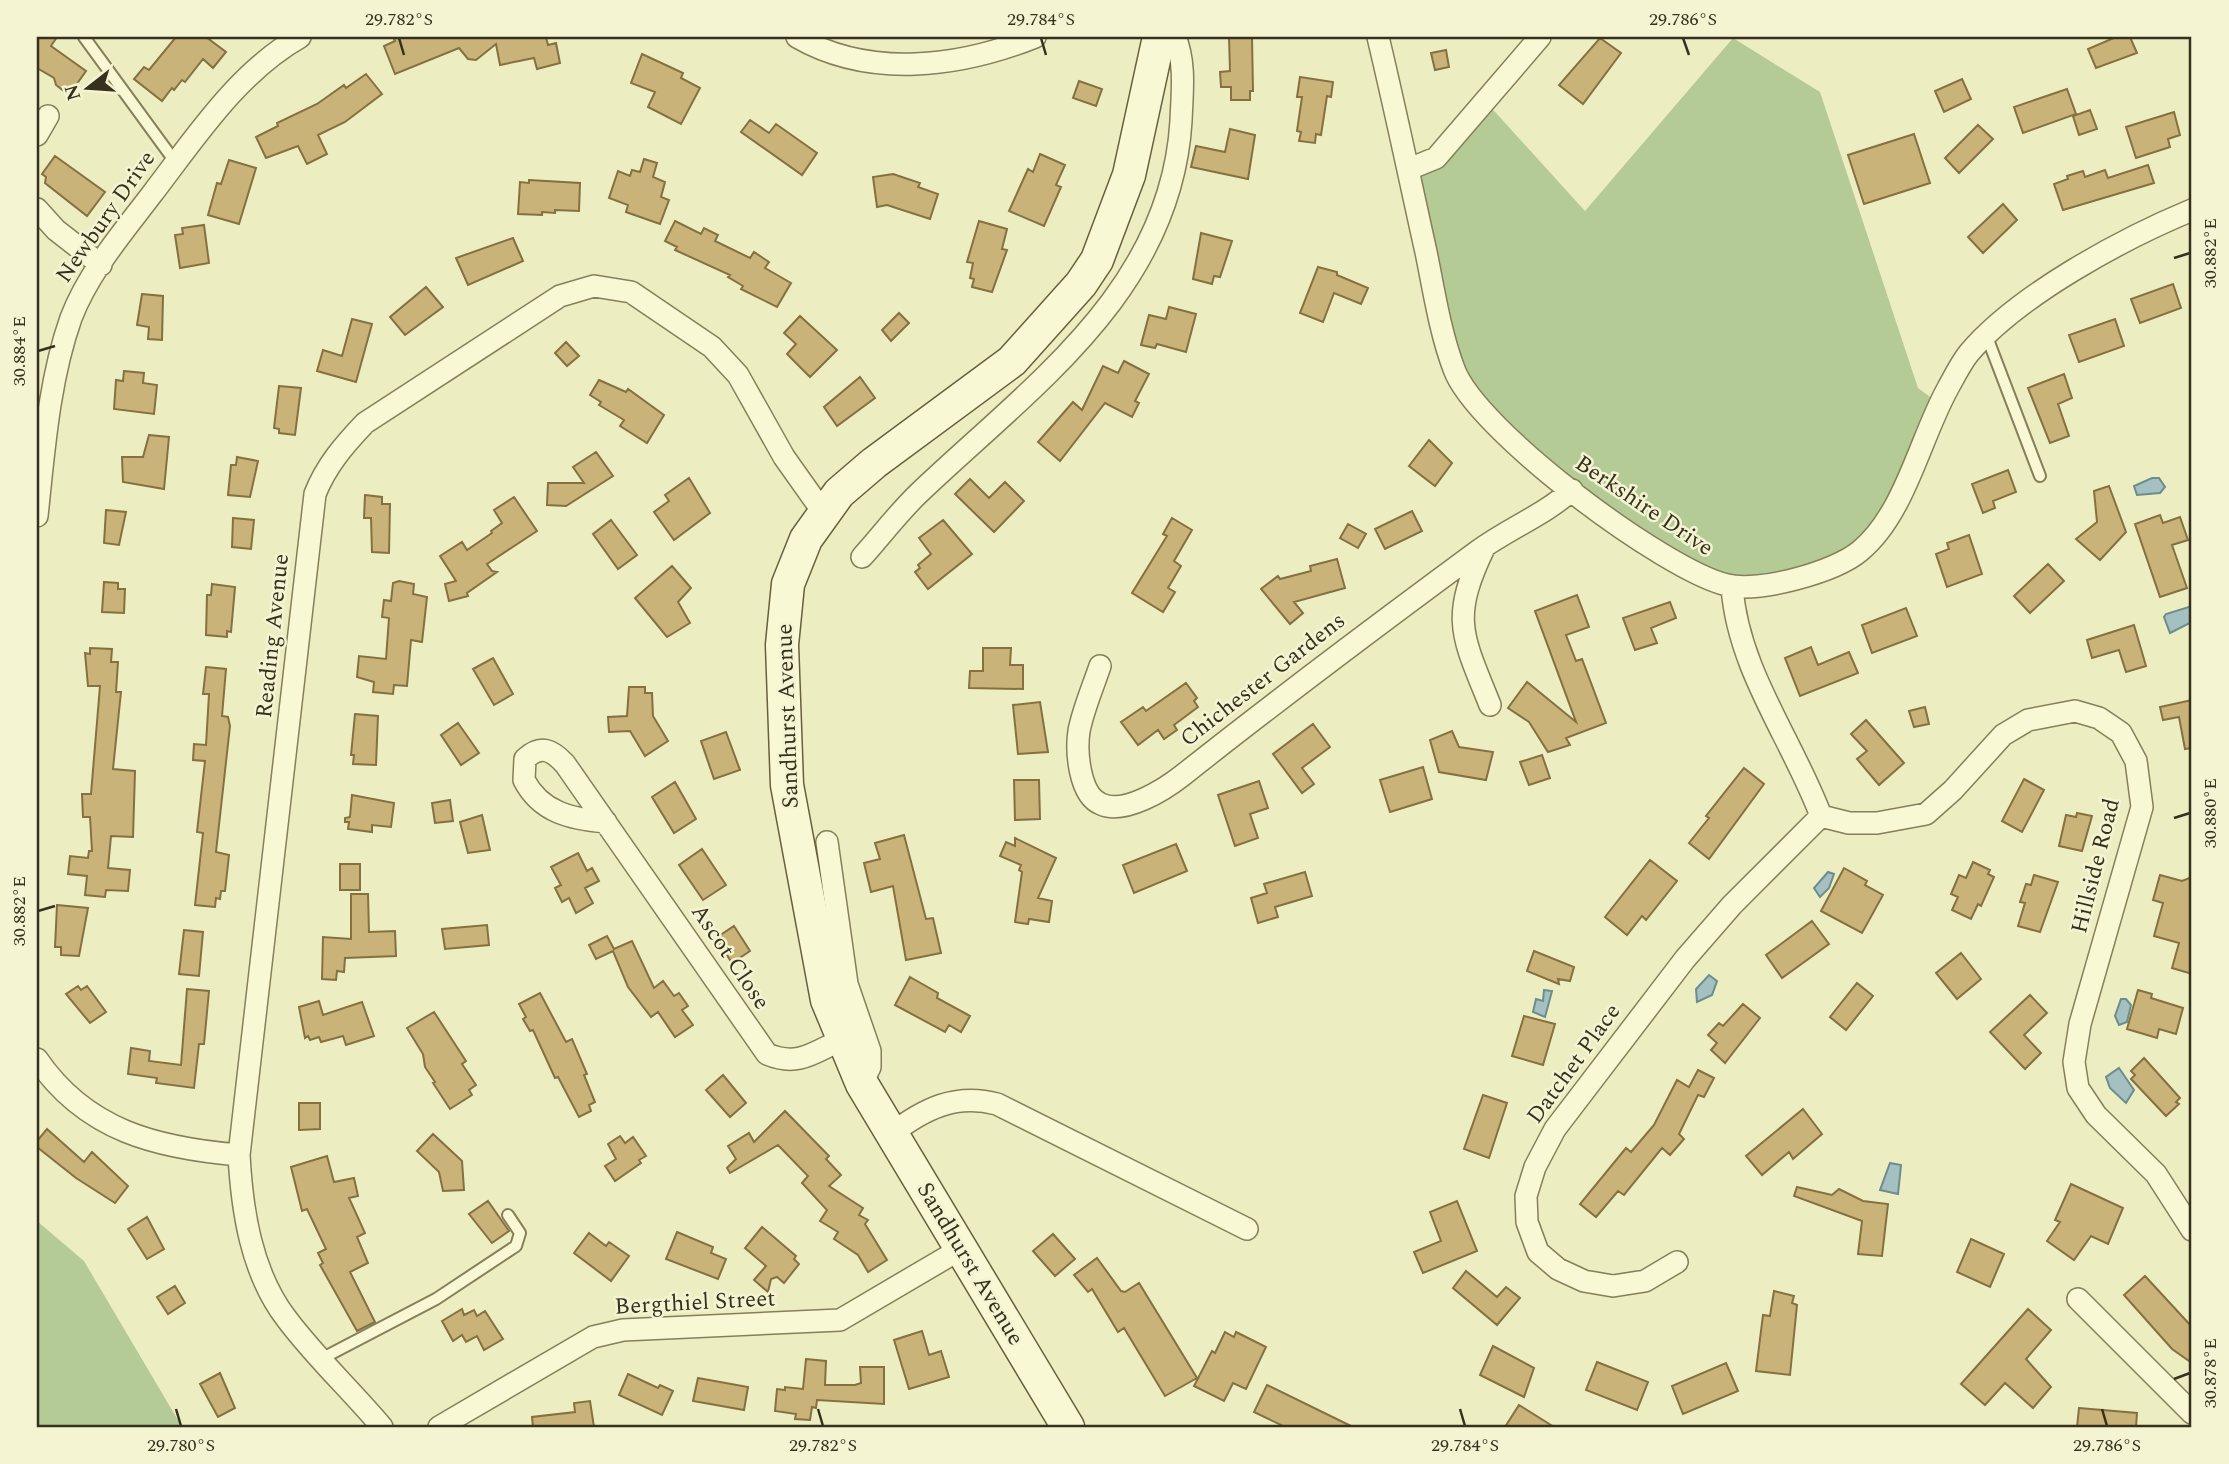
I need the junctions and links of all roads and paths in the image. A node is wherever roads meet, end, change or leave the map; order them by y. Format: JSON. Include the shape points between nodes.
{"nodes":[{"id":1,"x":84,"y":37,"type":"edge"},
{"id":2,"x":300,"y":37,"type":"edge"},
{"id":3,"x":797,"y":37,"type":"edge"},
{"id":4,"x":1035,"y":37,"type":"edge"},
{"id":5,"x":1158,"y":37,"type":"edge"},
{"id":6,"x":1175,"y":37,"type":"edge"},
{"id":7,"x":1378,"y":37,"type":"edge"},
{"id":8,"x":1540,"y":37,"type":"edge"},
{"id":9,"x":48,"y":116,"type":"dead end"},
{"id":10,"x":37,"y":135,"type":"edge"},
{"id":11,"x":176,"y":163,"type":"junction"},
{"id":12,"x":1409,"y":169,"type":"junction"},
{"id":13,"x":37,"y":209,"type":"edge"},
{"id":14,"x":2192,"y":210,"type":"edge"},
{"id":15,"x":101,"y":265,"type":"junction"},
{"id":16,"x":1987,"y":337,"type":"junction"},
{"id":17,"x":39,"y":475,"type":"edge"},
{"id":18,"x":2040,"y":476,"type":"dead end"},
{"id":19,"x":1572,"y":491,"type":"junction"},
{"id":20,"x":823,"y":512,"type":"junction"},
{"id":21,"x":37,"y":516,"type":"edge"},
{"id":22,"x":1485,"y":546,"type":"junction"},
{"id":23,"x":862,"y":557,"type":"dead end"},
{"id":24,"x":1731,"y":587,"type":"junction"},
{"id":25,"x":1100,"y":666,"type":"dead end"},
{"id":26,"x":1490,"y":705,"type":"dead end"},
{"id":27,"x":1821,"y":816,"type":"junction"},
{"id":28,"x":606,"y":822,"type":"dead end"},
{"id":29,"x":827,"y":842,"type":"dead end"},
{"id":30,"x":841,"y":1040,"type":"junction"},
{"id":31,"x":37,"y":1059,"type":"edge"},
{"id":32,"x":862,"y":1084,"type":"junction"},
{"id":33,"x":891,"y":1134,"type":"junction"},
{"id":34,"x":239,"y":1155,"type":"junction"},
{"id":35,"x":508,"y":1215,"type":"dead end"},
{"id":36,"x":1247,"y":1229,"type":"dead end"},
{"id":37,"x":2192,"y":1230,"type":"edge"},
{"id":38,"x":959,"y":1250,"type":"junction"},
{"id":39,"x":1677,"y":1262,"type":"dead end"},
{"id":40,"x":2078,"y":1299,"type":"dead end"},
{"id":41,"x":321,"y":1360,"type":"junction"},
{"id":42,"x":2192,"y":1413,"type":"edge"},
{"id":43,"x":382,"y":1427,"type":"edge"},
{"id":44,"x":439,"y":1427,"type":"edge"},
{"id":45,"x":1068,"y":1427,"type":"edge"}],
"edges":[{"from":1,"to":11,"type":"lane"},
{"from":2,"to":11,"type":"street","name":"Newbury Drive","via":[[242,82]]},
{"from":3,"to":4,"type":"street","via":[[832,54],[885,65],[961,60]]},
{"from":5,"to":20,"type":"street","name":"Sandhurst Avenue","via":[[1129,175],[1097,260],[1082,284],[1012,361],[874,463]]},
{"from":6,"to":23,"type":"street","via":[[1183,81],[1174,170],[1162,207],[1123,286],[1063,360],[920,492]]},
{"from":7,"to":12,"type":"street","name":"Berkshire Drive"},
{"from":8,"to":12,"type":"street","via":[[1436,158]]},
{"from":9,"to":10,"type":"street"},
{"from":11,"to":15,"type":"street","name":"Newbury Drive"},
{"from":12,"to":19,"type":"street","name":"Berkshire Drive","via":[[1454,370],[1480,412]]},
{"from":13,"to":15,"type":"street"},
{"from":14,"to":16,"type":"street","name":"Berkshire Drive","via":[[2095,259],[2012,313]]},
{"from":15,"to":17,"type":"street","name":"Newbury Drive","via":[[81,296],[58,358]]},
{"from":16,"to":18,"type":"lane"},
{"from":16,"to":24,"type":"street","name":"Berkshire Drive","via":[[1968,354],[1947,390],[1878,535],[1838,566],[1783,582]]},
{"from":17,"to":21,"type":"street","name":"Newbury Drive"},
{"from":19,"to":22,"type":"street","name":"Chichester Gardens"},
{"from":19,"to":24,"type":"street","name":"Berkshire Drive","via":[[1696,576]]},
{"from":20,"to":30,"type":"street","name":"Sandhurst Avenue","via":[[788,583],[783,690],[787,785],[796,840],[827,1000]]},
{"from":20,"to":34,"type":"street","name":"Reading Avenue","via":[[727,361],[647,302],[612,288],[594,286],[560,296],[374,417],[341,447],[314,494]]},
{"from":22,"to":25,"type":"street","name":"Chichester Gardens","via":[[1178,779],[1114,807],[1091,798],[1079,752],[1079,732]]},
{"from":22,"to":26,"type":"street","via":[[1470,576],[1461,614],[1467,648]]},
{"from":24,"to":27,"type":"street","via":[[1758,684],[1809,782]]},
{"from":27,"to":37,"type":"street","name":"Hillside Road","via":[[1863,823],[1926,814],[2003,735],[2028,720],[2075,711],[2099,718],[2121,733],[2136,761],[2142,807],[2078,1033],[2074,1062],[2078,1088],[2096,1115],[2156,1174]]},
{"from":27,"to":39,"type":"street","name":"Datchet Place","via":[[1739,897],[1685,959],[1555,1129],[1525,1196],[1527,1222],[1538,1252],[1558,1269],[1584,1281],[1613,1286],[1645,1281]]},
{"from":28,"to":30,"type":"street","name":"Ascot Close","via":[[766,1054],[788,1061],[802,1059]]},
{"from":29,"to":32,"type":"street","via":[[847,984],[871,1060]]},
{"from":30,"to":32,"type":"street","name":"Sandhurst Avenue"},
{"from":31,"to":34,"type":"street","via":[[74,1100],[125,1132],[166,1146]]},
{"from":32,"to":33,"type":"street","name":"Sandhurst Avenue"},
{"from":33,"to":36,"type":"street","via":[[937,1105],[989,1102]]},
{"from":33,"to":38,"type":"street","name":"Sandhurst Avenue"},
{"from":34,"to":41,"type":"street","name":"Reading Avenue","via":[[244,1215],[263,1277],[284,1316]]},
{"from":35,"to":41,"type":"lane","via":[[520,1233],[516,1245],[436,1299]]},
{"from":38,"to":44,"type":"street","name":"Bergthiel Street","via":[[840,1320],[623,1330],[593,1337]]},
{"from":38,"to":45,"type":"street","name":"Sandhurst Avenue"},
{"from":40,"to":42,"type":"street"},
{"from":41,"to":43,"type":"street","name":"Reading Avenue"}]}
